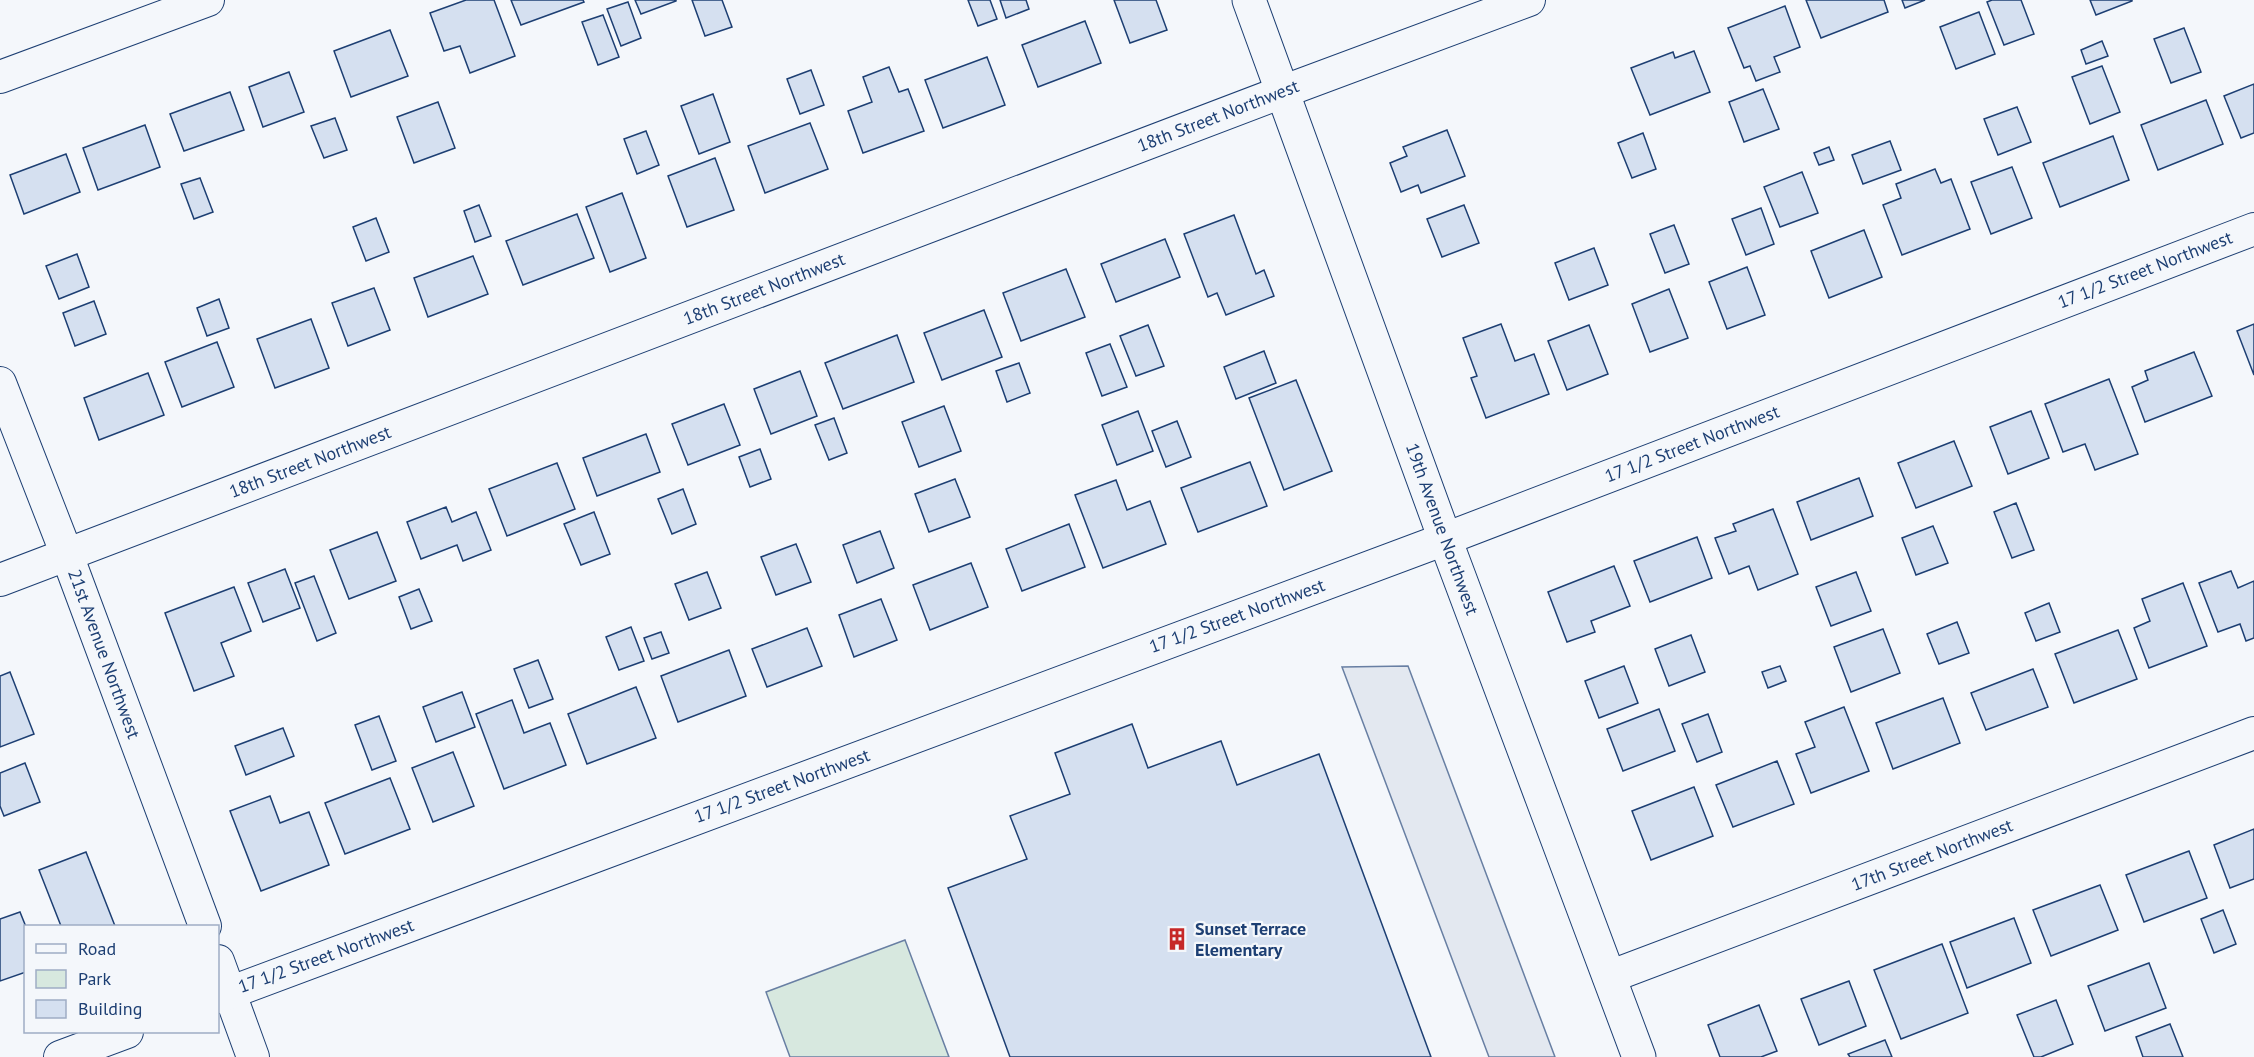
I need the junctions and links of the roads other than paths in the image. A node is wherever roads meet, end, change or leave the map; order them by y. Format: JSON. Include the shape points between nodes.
{"nodes":[{"id":1,"x":208,"y":0,"type":"edge"},
{"id":2,"x":1249,"y":0,"type":"edge"},
{"id":3,"x":1529,"y":0,"type":"edge"},
{"id":4,"x":0,"y":77,"type":"edge"},
{"id":5,"x":1282,"y":92,"type":"junction"},
{"id":6,"x":2254,"y":229,"type":"edge"},
{"id":7,"x":0,"y":383,"type":"edge"},
{"id":8,"x":1444,"y":539,"type":"junction"},
{"id":9,"x":67,"y":555,"type":"junction"},
{"id":10,"x":0,"y":580,"type":"edge"},
{"id":11,"x":2254,"y":733,"type":"edge"},
{"id":12,"x":204,"y":925,"type":"edge"},
{"id":13,"x":219,"y":968,"type":"edge"},
{"id":14,"x":1609,"y":977,"type":"junction"},
{"id":15,"x":223,"y":995,"type":"edge"},
{"id":16,"x":124,"y":1033,"type":"edge"},
{"id":17,"x":60,"y":1057,"type":"edge"},
{"id":18,"x":253,"y":1057,"type":"edge"},
{"id":19,"x":1639,"y":1057,"type":"edge"}],
"edges":[{"from":1,"to":4,"type":"street"},
{"from":2,"to":5,"type":"street","name":"19th Avenue Northwest"},
{"from":3,"to":5,"type":"street","name":"18th Street Northwest"},
{"from":5,"to":8,"type":"street","name":"19th Avenue Northwest"},
{"from":5,"to":9,"type":"street","name":"18th Street Northwest"},
{"from":6,"to":8,"type":"street","name":"17 1/2 Street Northwest"},
{"from":7,"to":9,"type":"street","name":"21st Avenue Northwest"},
{"from":8,"to":14,"type":"street","name":"19th Avenue Northwest"},
{"from":8,"to":15,"type":"street","name":"17 1/2 Street Northwest"},
{"from":9,"to":10,"type":"street","name":"18th Street Northwest"},
{"from":9,"to":12,"type":"street","name":"21st Avenue Northwest"},
{"from":11,"to":14,"type":"street","name":"17th Street Northwest"},
{"from":13,"to":15,"type":"street"},
{"from":14,"to":19,"type":"street","name":"19th Avenue Northwest"},
{"from":15,"to":18,"type":"street"},
{"from":16,"to":17,"type":"street"}]}
